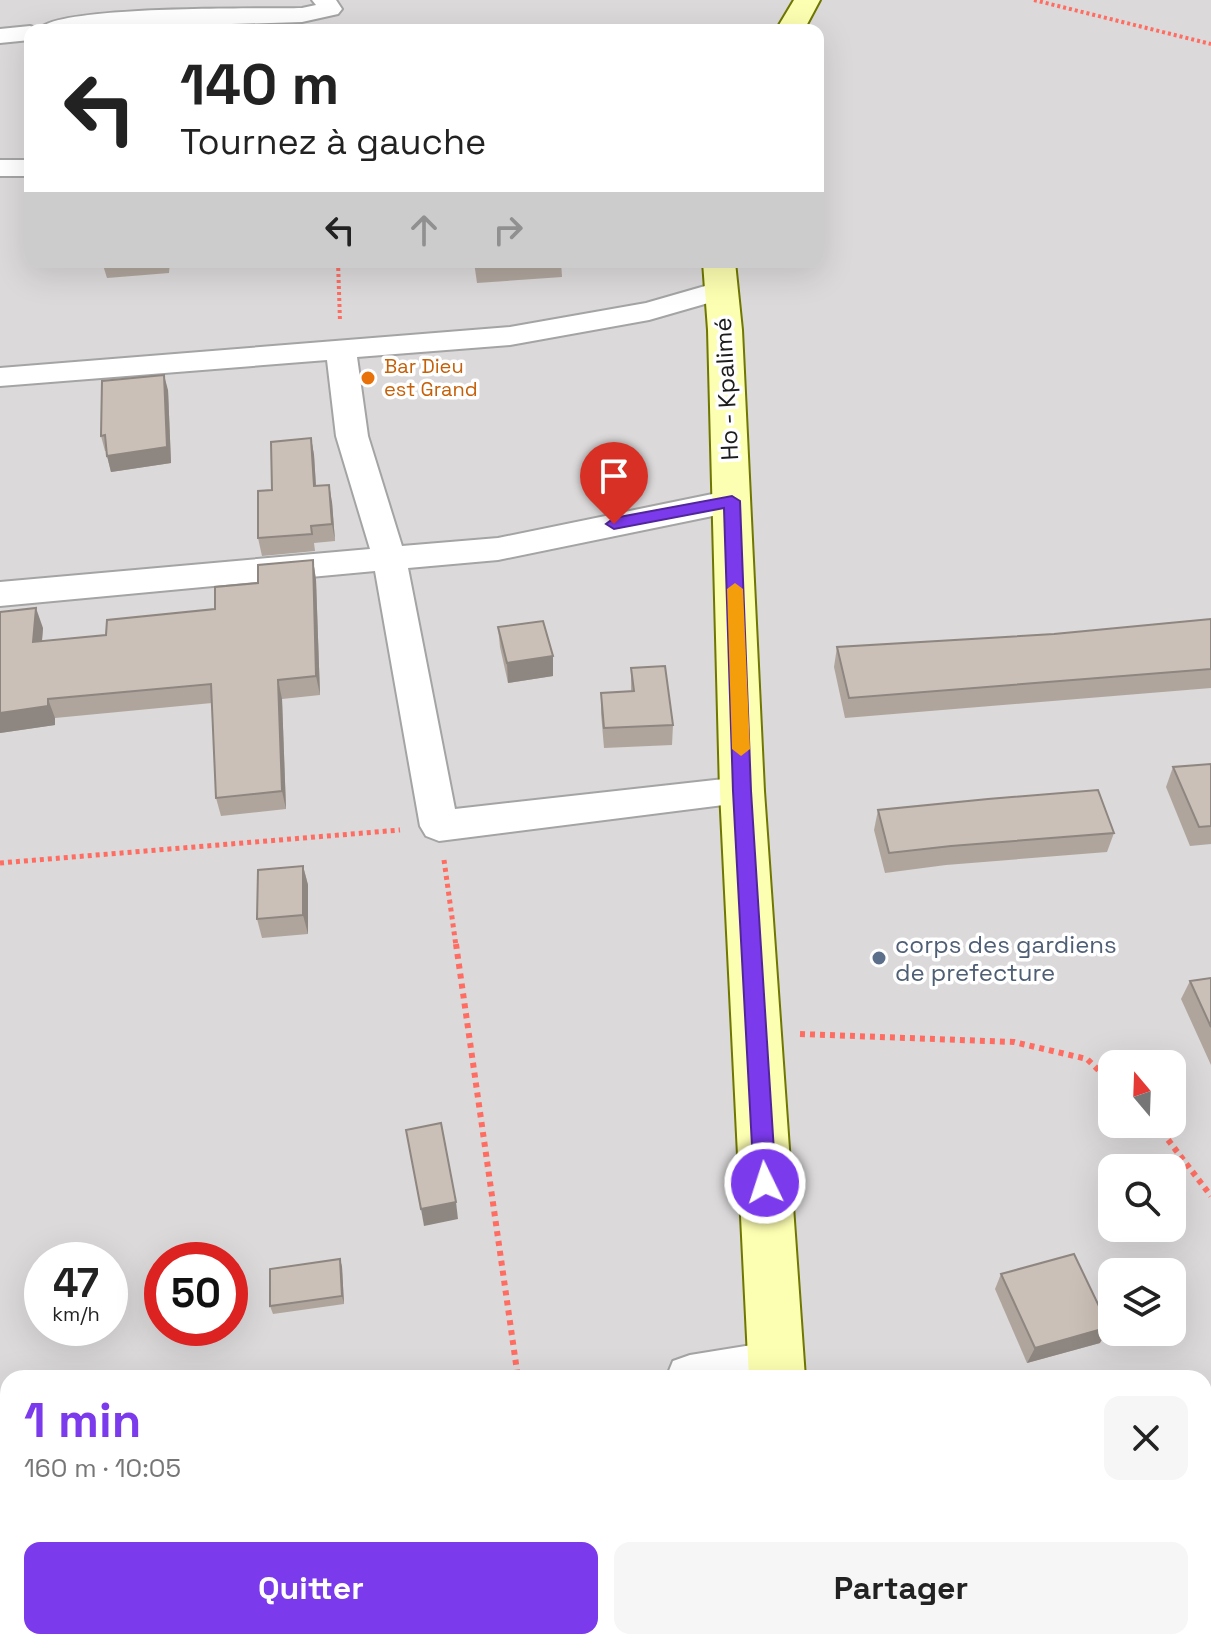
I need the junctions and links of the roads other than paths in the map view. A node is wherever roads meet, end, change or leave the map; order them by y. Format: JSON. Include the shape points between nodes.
{"nodes":[{"id":1,"x":324,"y":0,"type":"edge"},
{"id":2,"x":807,"y":0,"type":"edge"},
{"id":3,"x":89,"y":24,"type":"edge"},
{"id":4,"x":793,"y":24,"type":"edge"},
{"id":5,"x":24,"y":34,"type":"edge"},
{"id":6,"x":0,"y":36,"type":"edge"},
{"id":7,"x":0,"y":168,"type":"edge"},
{"id":8,"x":24,"y":168,"type":"edge"},
{"id":9,"x":719,"y":277,"type":"edge"},
{"id":10,"x":341,"y":351,"type":"junction"},
{"id":11,"x":0,"y":377,"type":"edge"},
{"id":12,"x":732,"y":501,"type":"junction"},
{"id":13,"x":390,"y":561,"type":"junction"},
{"id":14,"x":0,"y":594,"type":"edge"},
{"id":15,"x":742,"y":791,"type":"junction"},
{"id":16,"x":777,"y":1370,"type":"edge"}],
"edges":[{"from":1,"to":3,"type":"street","via":[[330,9],[294,16],[127,18]]},
{"from":2,"to":4,"type":"main road"},
{"from":5,"to":6,"type":"street"},
{"from":7,"to":8,"type":"street"},
{"from":9,"to":10,"type":"street","via":[[649,311],[510,336]]},
{"from":9,"to":12,"type":"main road","name":"Ho - Kpalimé"},
{"from":10,"to":11,"type":"street"},
{"from":10,"to":13,"type":"street","via":[[352,436]]},
{"from":12,"to":13,"type":"street","via":[[498,549]]},
{"from":12,"to":15,"type":"main road","name":"Ho - Kpalimé"},
{"from":13,"to":14,"type":"street"},
{"from":13,"to":15,"type":"street","via":[[439,826]]},
{"from":15,"to":16,"type":"main road","name":"Ho - Kpalimé"}]}
